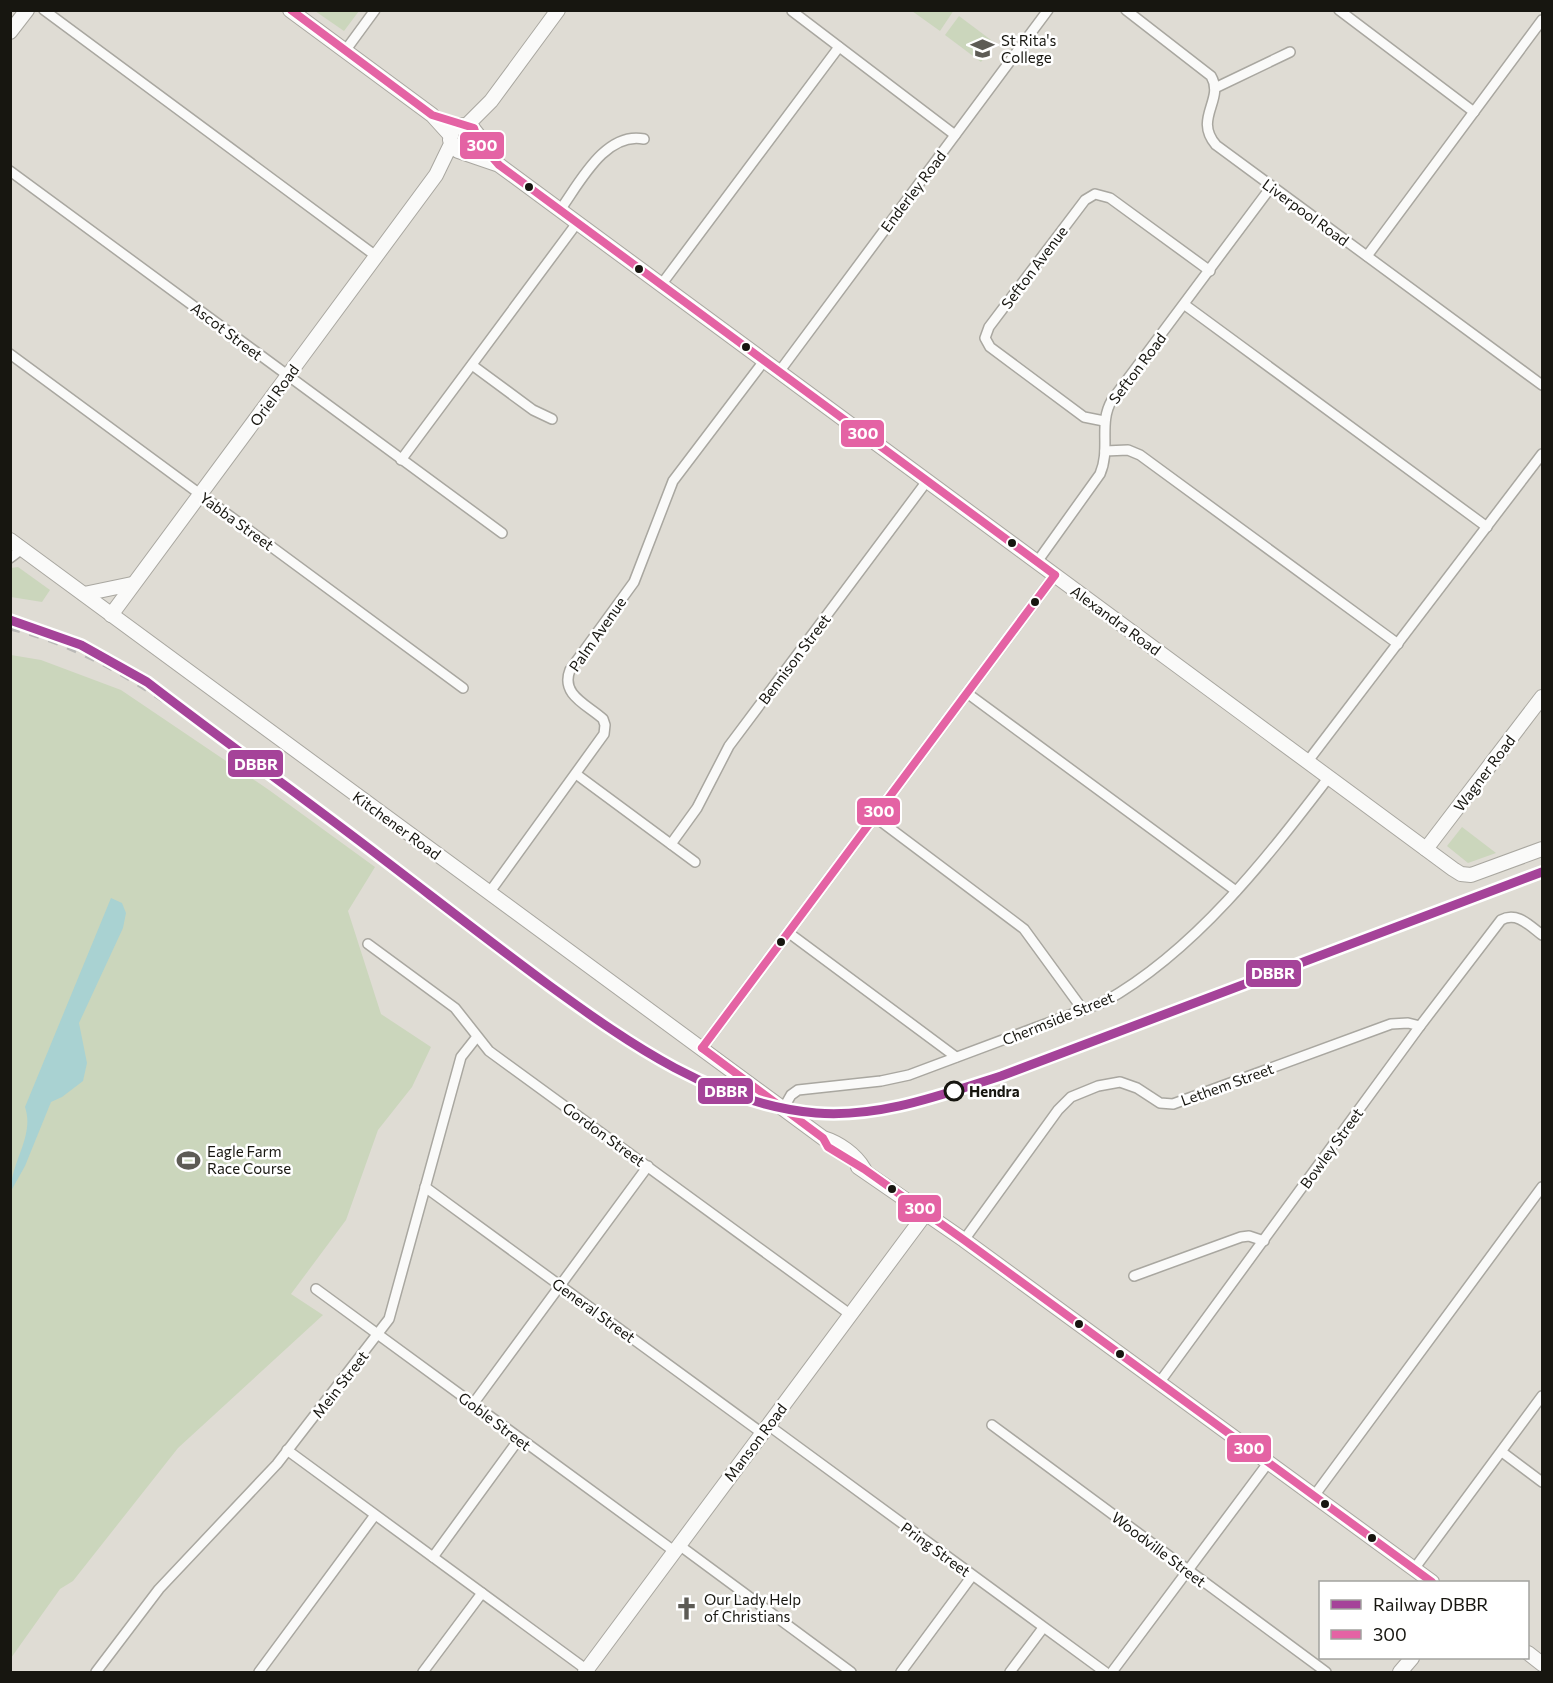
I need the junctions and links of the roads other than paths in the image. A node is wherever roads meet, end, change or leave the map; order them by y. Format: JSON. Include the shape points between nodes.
{"nodes":[{"id":1,"x":27,"y":10,"type":"edge"},
{"id":2,"x":44,"y":10,"type":"edge"},
{"id":3,"x":290,"y":10,"type":"edge"},
{"id":4,"x":375,"y":10,"type":"edge"},
{"id":5,"x":558,"y":10,"type":"edge"},
{"id":6,"x":1048,"y":10,"type":"edge"},
{"id":7,"x":1126,"y":10,"type":"edge"},
{"id":8,"x":1339,"y":10,"type":"edge"},
{"id":9,"x":792,"y":11,"type":"edge"},
{"id":10,"x":1542,"y":20,"type":"edge"},
{"id":11,"x":10,"y":32,"type":"edge"},
{"id":12,"x":839,"y":46,"type":"junction"},
{"id":13,"x":345,"y":51,"type":"junction"},
{"id":14,"x":1290,"y":52,"type":"dead end"},
{"id":15,"x":1215,"y":88,"type":"junction"},
{"id":16,"x":491,"y":101,"type":"junction"},
{"id":17,"x":1474,"y":112,"type":"junction"},
{"id":18,"x":955,"y":135,"type":"junction"},
{"id":19,"x":478,"y":138,"type":"junction"},
{"id":20,"x":460,"y":139,"type":"junction"},
{"id":21,"x":644,"y":139,"type":"dead end"},
{"id":22,"x":499,"y":165,"type":"junction"},
{"id":23,"x":10,"y":171,"type":"edge"},
{"id":24,"x":1271,"y":187,"type":"junction"},
{"id":25,"x":560,"y":210,"type":"junction"},
{"id":26,"x":577,"y":223,"type":"junction"},
{"id":27,"x":376,"y":256,"type":"junction"},
{"id":28,"x":1367,"y":256,"type":"junction"},
{"id":29,"x":1210,"y":271,"type":"junction"},
{"id":30,"x":661,"y":285,"type":"junction"},
{"id":31,"x":1185,"y":304,"type":"junction"},
{"id":32,"x":10,"y":354,"type":"edge"},
{"id":33,"x":764,"y":361,"type":"junction"},
{"id":34,"x":472,"y":365,"type":"junction"},
{"id":35,"x":779,"y":372,"type":"junction"},
{"id":36,"x":288,"y":376,"type":"junction"},
{"id":37,"x":1542,"y":385,"type":"edge"},
{"id":38,"x":552,"y":419,"type":"dead end"},
{"id":39,"x":1104,"y":421,"type":"junction"},
{"id":40,"x":1105,"y":451,"type":"junction"},
{"id":41,"x":1542,"y":454,"type":"edge"},
{"id":42,"x":402,"y":460,"type":"junction"},
{"id":43,"x":927,"y":481,"type":"junction"},
{"id":44,"x":201,"y":495,"type":"junction"},
{"id":45,"x":1487,"y":527,"type":"junction"},
{"id":46,"x":502,"y":533,"type":"dead end"},
{"id":47,"x":10,"y":540,"type":"edge"},
{"id":48,"x":22,"y":549,"type":"junction"},
{"id":49,"x":10,"y":558,"type":"edge"},
{"id":50,"x":1036,"y":562,"type":"junction"},
{"id":51,"x":1054,"y":575,"type":"junction"},
{"id":52,"x":132,"y":584,"type":"junction"},
{"id":53,"x":84,"y":594,"type":"junction"},
{"id":54,"x":111,"y":615,"type":"junction"},
{"id":55,"x":1398,"y":644,"type":"junction"},
{"id":56,"x":463,"y":688,"type":"dead end"},
{"id":57,"x":967,"y":693,"type":"junction"},
{"id":58,"x":1542,"y":697,"type":"edge"},
{"id":59,"x":1308,"y":761,"type":"junction"},
{"id":60,"x":576,"y":774,"type":"junction"},
{"id":61,"x":1329,"y":777,"type":"junction"},
{"id":62,"x":875,"y":817,"type":"junction"},
{"id":63,"x":671,"y":844,"type":"junction"},
{"id":64,"x":1426,"y":849,"type":"junction"},
{"id":65,"x":1542,"y":849,"type":"edge"},
{"id":66,"x":695,"y":862,"type":"dead end"},
{"id":67,"x":1236,"y":891,"type":"junction"},
{"id":68,"x":489,"y":893,"type":"junction"},
{"id":69,"x":789,"y":933,"type":"junction"},
{"id":70,"x":1542,"y":935,"type":"edge"},
{"id":71,"x":368,"y":944,"type":"dead end"},
{"id":72,"x":1083,"y":1010,"type":"junction"},
{"id":73,"x":1420,"y":1026,"type":"junction"},
{"id":74,"x":476,"y":1038,"type":"junction"},
{"id":75,"x":702,"y":1048,"type":"junction"},
{"id":76,"x":956,"y":1057,"type":"junction"},
{"id":77,"x":783,"y":1109,"type":"junction"},
{"id":78,"x":648,"y":1166,"type":"junction"},
{"id":79,"x":425,"y":1187,"type":"junction"},
{"id":80,"x":1542,"y":1187,"type":"edge"},
{"id":81,"x":926,"y":1213,"type":"junction"},
{"id":82,"x":964,"y":1240,"type":"junction"},
{"id":83,"x":1264,"y":1241,"type":"junction"},
{"id":84,"x":1134,"y":1276,"type":"dead end"},
{"id":85,"x":560,"y":1285,"type":"junction"},
{"id":86,"x":316,"y":1289,"type":"dead end"},
{"id":87,"x":851,"y":1315,"type":"junction"},
{"id":88,"x":379,"y":1335,"type":"junction"},
{"id":89,"x":1159,"y":1383,"type":"junction"},
{"id":90,"x":1542,"y":1396,"type":"edge"},
{"id":91,"x":473,"y":1404,"type":"junction"},
{"id":92,"x":992,"y":1425,"type":"dead end"},
{"id":93,"x":765,"y":1429,"type":"junction"},
{"id":94,"x":519,"y":1439,"type":"junction"},
{"id":95,"x":288,"y":1450,"type":"junction"},
{"id":96,"x":1502,"y":1452,"type":"junction"},
{"id":97,"x":1268,"y":1463,"type":"junction"},
{"id":98,"x":1542,"y":1482,"type":"edge"},
{"id":99,"x":1314,"y":1496,"type":"junction"},
{"id":100,"x":375,"y":1515,"type":"junction"},
{"id":101,"x":677,"y":1548,"type":"junction"},
{"id":102,"x":433,"y":1557,"type":"junction"},
{"id":103,"x":1414,"y":1569,"type":"junction"},
{"id":104,"x":1188,"y":1570,"type":"junction"},
{"id":105,"x":972,"y":1576,"type":"junction"},
{"id":106,"x":1431,"y":1581,"type":"edge"},
{"id":107,"x":482,"y":1593,"type":"junction"},
{"id":108,"x":1043,"y":1628,"type":"junction"},
{"id":109,"x":1529,"y":1654,"type":"edge"},
{"id":110,"x":1411,"y":1659,"type":"edge"},
{"id":111,"x":1542,"y":1664,"type":"edge"},
{"id":112,"x":586,"y":1671,"type":"edge"},
{"id":113,"x":96,"y":1672,"type":"edge"},
{"id":114,"x":259,"y":1672,"type":"edge"},
{"id":115,"x":423,"y":1672,"type":"edge"},
{"id":116,"x":851,"y":1672,"type":"edge"},
{"id":117,"x":902,"y":1672,"type":"edge"},
{"id":118,"x":1011,"y":1672,"type":"edge"},
{"id":119,"x":1105,"y":1672,"type":"edge"},
{"id":120,"x":1112,"y":1672,"type":"edge"},
{"id":121,"x":1326,"y":1672,"type":"edge"},
{"id":122,"x":1400,"y":1672,"type":"edge"}],
"edges":[{"from":1,"to":11,"type":"street"},
{"from":2,"to":27,"type":"street"},
{"from":3,"to":13,"type":"street","name":"Alexandra Road"},
{"from":4,"to":13,"type":"street"},
{"from":5,"to":16,"type":"street","name":"Oriel Road"},
{"from":6,"to":18,"type":"street","name":"Enderley Road"},
{"from":7,"to":15,"type":"street","via":[[1205,70]]},
{"from":8,"to":17,"type":"street"},
{"from":9,"to":12,"type":"street"},
{"from":10,"to":17,"type":"street"},
{"from":12,"to":18,"type":"street"},
{"from":12,"to":30,"type":"street"},
{"from":13,"to":20,"type":"street","name":"Alexandra Road"},
{"from":14,"to":15,"type":"street"},
{"from":15,"to":24,"type":"street","name":"Liverpool Road","via":[[1206,120],[1210,138]]},
{"from":16,"to":19,"type":"street","name":"Oriel Road"},
{"from":16,"to":20,"type":"street","name":"Oriel Road"},
{"from":17,"to":28,"type":"street"},
{"from":18,"to":35,"type":"street","name":"Enderley Road"},
{"from":19,"to":20,"type":"street","name":"Alexandra Road"},
{"from":19,"to":20,"type":"street","via":[[474,148]]},
{"from":19,"to":22,"type":"street","name":"Alexandra Road"},
{"from":20,"to":22,"type":"street","name":"Alexandra Road"},
{"from":20,"to":27,"type":"street","name":"Oriel Road"},
{"from":21,"to":25,"type":"street","via":[[632,139],[604,151]]},
{"from":22,"to":25,"type":"street","name":"Alexandra Road"},
{"from":23,"to":36,"type":"street","name":"Ascot Street"},
{"from":24,"to":28,"type":"street","name":"Liverpool Road"},
{"from":24,"to":29,"type":"street","name":"Sefton Road"},
{"from":25,"to":26,"type":"street","name":"Alexandra Road"},
{"from":26,"to":30,"type":"street","name":"Alexandra Road"},
{"from":26,"to":34,"type":"street"},
{"from":27,"to":36,"type":"street","name":"Oriel Road"},
{"from":28,"to":37,"type":"street","name":"Liverpool Road"},
{"from":29,"to":31,"type":"street","name":"Sefton Road"},
{"from":29,"to":39,"type":"street","name":"Sefton Avenue","via":[[1110,198],[1095,194],[1085,200],[989,327],[985,338],[990,347],[1084,417]]},
{"from":30,"to":33,"type":"street","name":"Alexandra Road"},
{"from":31,"to":39,"type":"street","name":"Sefton Road","via":[[1112,400]]},
{"from":31,"to":45,"type":"street"},
{"from":32,"to":44,"type":"street","name":"Yabba Street"},
{"from":33,"to":35,"type":"street","name":"Alexandra Road"},
{"from":33,"to":60,"type":"street","name":"Palm Avenue","via":[[673,481],[634,582],[570,670],[567,682],[571,692],[606,725],[603,738]]},
{"from":34,"to":38,"type":"street","via":[[533,410]]},
{"from":34,"to":42,"type":"street"},
{"from":35,"to":43,"type":"street","name":"Alexandra Road"},
{"from":36,"to":42,"type":"street","name":"Ascot Street"},
{"from":36,"to":44,"type":"street","name":"Oriel Road"},
{"from":39,"to":40,"type":"street","name":"Sefton Road"},
{"from":40,"to":50,"type":"street","name":"Sefton Road","via":[[1100,474]]},
{"from":40,"to":55,"type":"street","via":[[1128,450],[1140,455]]},
{"from":41,"to":45,"type":"street"},
{"from":42,"to":46,"type":"street","name":"Ascot Street"},
{"from":43,"to":50,"type":"street","name":"Alexandra Road"},
{"from":43,"to":63,"type":"street","name":"Bennison Street","via":[[729,746],[697,808]]},
{"from":44,"to":52,"type":"street","name":"Oriel Road"},
{"from":44,"to":56,"type":"street","name":"Yabba Street"},
{"from":45,"to":55,"type":"street"},
{"from":47,"to":48,"type":"street","name":"Kitchener Road"},
{"from":48,"to":49,"type":"street"},
{"from":48,"to":53,"type":"street","name":"Kitchener Road"},
{"from":50,"to":51,"type":"street","name":"Alexandra Road"},
{"from":51,"to":57,"type":"street"},
{"from":51,"to":59,"type":"street","name":"Alexandra Road"},
{"from":52,"to":53,"type":"street"},
{"from":52,"to":54,"type":"street","name":"Oriel Road"},
{"from":53,"to":54,"type":"street","name":"Kitchener Road"},
{"from":54,"to":68,"type":"street","name":"Kitchener Road"},
{"from":55,"to":59,"type":"street"},
{"from":57,"to":62,"type":"street"},
{"from":57,"to":67,"type":"street"},
{"from":58,"to":64,"type":"street","name":"Wagner Road"},
{"from":59,"to":61,"type":"street","name":"Alexandra Road"},
{"from":60,"to":63,"type":"street"},
{"from":60,"to":68,"type":"street","name":"Palm Avenue"},
{"from":61,"to":64,"type":"street","name":"Alexandra Road"},
{"from":61,"to":67,"type":"street","name":"Chermside Street"},
{"from":62,"to":69,"type":"street"},
{"from":62,"to":72,"type":"street","via":[[1024,929]]},
{"from":63,"to":66,"type":"street"},
{"from":64,"to":65,"type":"street","name":"Alexandra Road","via":[[1456,872],[1467,875]]},
{"from":67,"to":72,"type":"street","name":"Chermside Street","via":[[1150,971],[1128,988]]},
{"from":68,"to":75,"type":"street","name":"Kitchener Road"},
{"from":69,"to":75,"type":"street"},
{"from":69,"to":76,"type":"street"},
{"from":70,"to":73,"type":"street","name":"Bowley Street","via":[[1518,918],[1501,920]]},
{"from":71,"to":74,"type":"street","name":"Gordon Street","via":[[455,1008]]},
{"from":72,"to":76,"type":"street","name":"Chermside Street"},
{"from":73,"to":82,"type":"street","name":"Lethem Street","via":[[1391,1024],[1173,1104],[1160,1103],[1120,1082],[1081,1092],[1058,1110]]},
{"from":73,"to":83,"type":"street","name":"Bowley Street"},
{"from":74,"to":78,"type":"street","name":"Gordon Street","via":[[489,1052]]},
{"from":74,"to":79,"type":"street","name":"Mein Street","via":[[461,1057]]},
{"from":75,"to":77,"type":"street","name":"Kitchener Road"},
{"from":76,"to":77,"type":"street","name":"Chermside Street","via":[[896,1078],[798,1090]]},
{"from":77,"to":81,"type":"street","name":"Kitchener Road","via":[[823,1138],[828,1147]]},
{"from":78,"to":85,"type":"street"},
{"from":78,"to":87,"type":"street","name":"Gordon Street"},
{"from":79,"to":85,"type":"street","name":"General Street"},
{"from":79,"to":88,"type":"street","name":"Mein Street","via":[[392,1312]]},
{"from":80,"to":99,"type":"street"},
{"from":81,"to":82,"type":"street","name":"Kitchener Road"},
{"from":81,"to":87,"type":"street","name":"Manson Road"},
{"from":82,"to":89,"type":"street","name":"Kitchener Road"},
{"from":83,"to":84,"type":"street","via":[[1241,1237]]},
{"from":83,"to":89,"type":"street","name":"Bowley Street"},
{"from":85,"to":91,"type":"street"},
{"from":85,"to":93,"type":"street","name":"General Street"},
{"from":86,"to":88,"type":"street","name":"Goble Street"},
{"from":87,"to":93,"type":"street","name":"Manson Road"},
{"from":88,"to":91,"type":"street","name":"Goble Street"},
{"from":88,"to":95,"type":"street","name":"Mein Street"},
{"from":89,"to":97,"type":"street","name":"Kitchener Road"},
{"from":90,"to":96,"type":"street"},
{"from":91,"to":94,"type":"street","name":"Goble Street"},
{"from":92,"to":104,"type":"street","name":"Woodville Street"},
{"from":93,"to":101,"type":"street","name":"Manson Road"},
{"from":93,"to":105,"type":"street","name":"Pring Street"},
{"from":94,"to":101,"type":"street","name":"Goble Street"},
{"from":94,"to":102,"type":"street"},
{"from":95,"to":100,"type":"street"},
{"from":95,"to":113,"type":"street","name":"Mein Street","via":[[159,1589]]},
{"from":96,"to":98,"type":"street"},
{"from":96,"to":103,"type":"street"},
{"from":97,"to":99,"type":"street","name":"Kitchener Road"},
{"from":97,"to":104,"type":"street"},
{"from":99,"to":103,"type":"street","name":"Kitchener Road"},
{"from":100,"to":102,"type":"street"},
{"from":100,"to":114,"type":"street"},
{"from":101,"to":112,"type":"street","name":"Manson Road"},
{"from":101,"to":116,"type":"street","name":"Goble Street"},
{"from":102,"to":107,"type":"street"},
{"from":103,"to":106,"type":"street","name":"Kitchener Road"},
{"from":104,"to":120,"type":"street"},
{"from":104,"to":121,"type":"street","name":"Woodville Street"},
{"from":105,"to":108,"type":"street","name":"Pring Street"},
{"from":105,"to":117,"type":"street"},
{"from":107,"to":112,"type":"street"},
{"from":107,"to":115,"type":"street"},
{"from":108,"to":118,"type":"street"},
{"from":108,"to":119,"type":"street","name":"Pring Street"},
{"from":109,"to":111,"type":"street"},
{"from":110,"to":122,"type":"street"}]}
